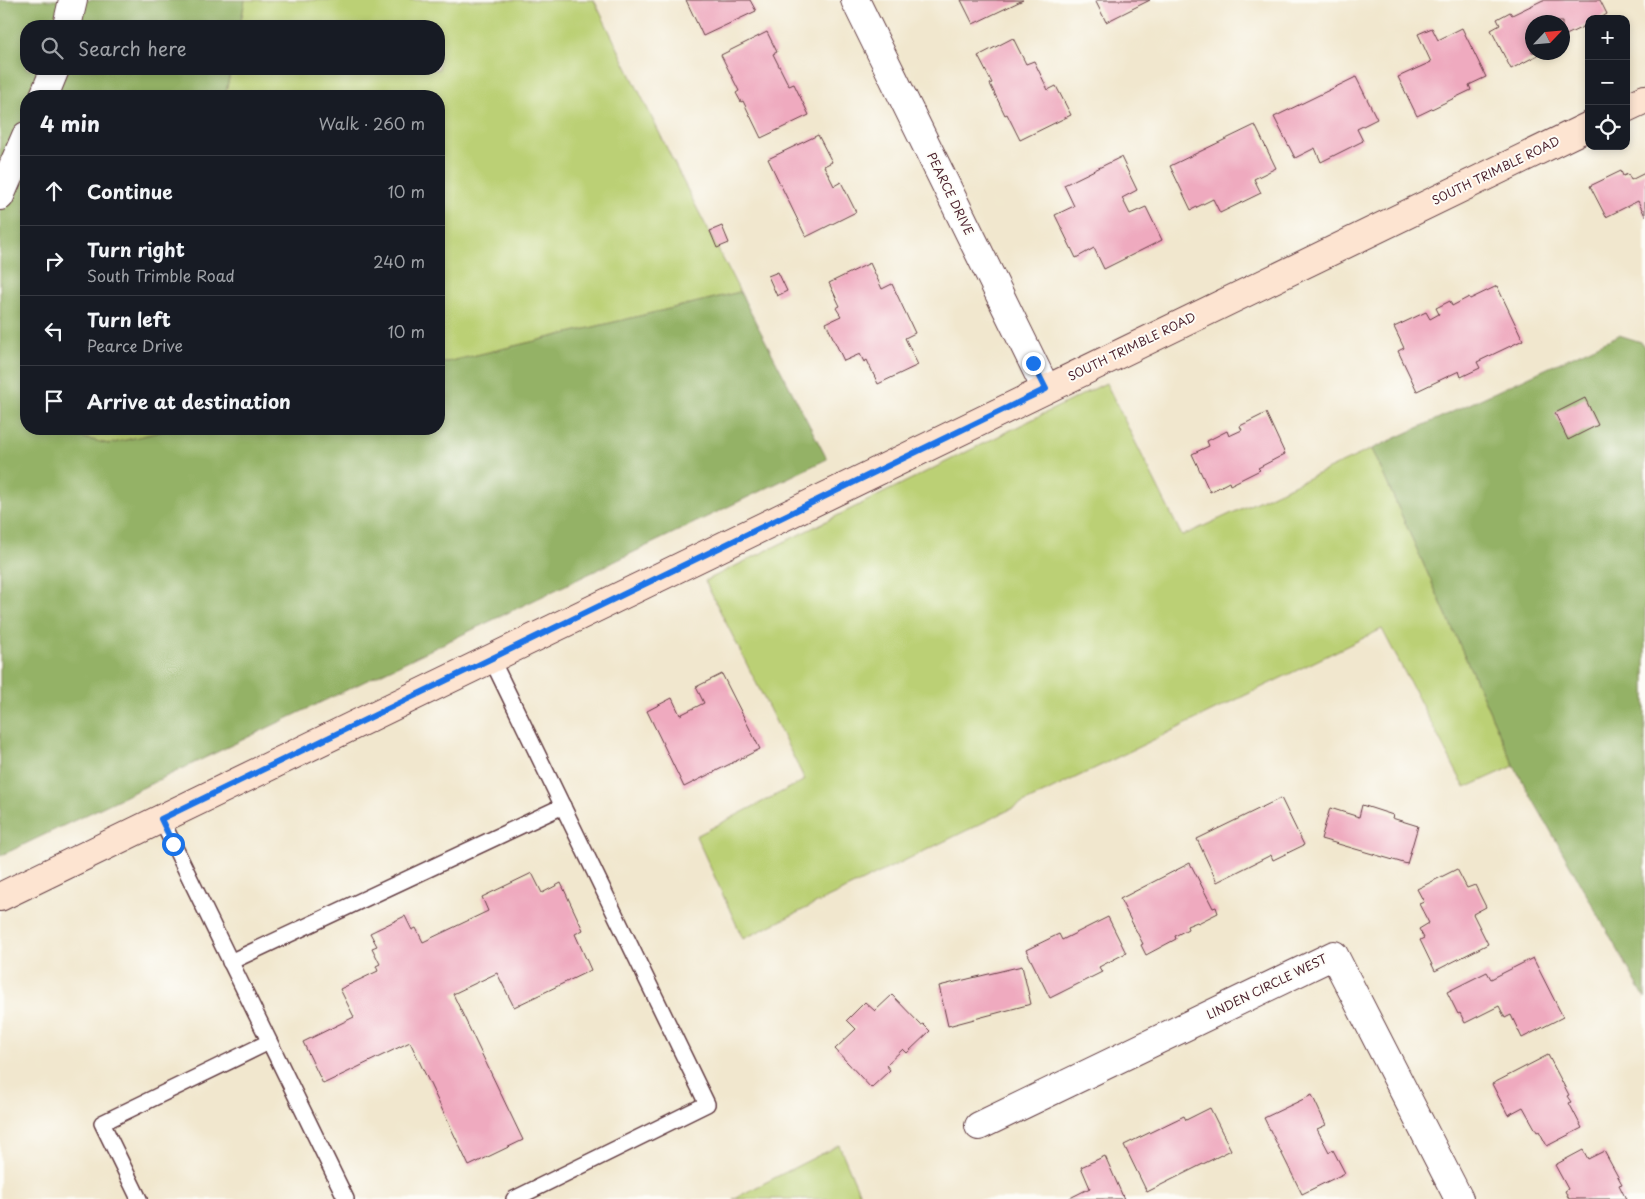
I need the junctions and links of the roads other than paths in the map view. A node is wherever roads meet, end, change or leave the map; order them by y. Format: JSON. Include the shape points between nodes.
{"nodes":[{"id":1,"x":73,"y":0,"type":"edge"},
{"id":2,"x":855,"y":0,"type":"edge"},
{"id":3,"x":68,"y":20,"type":"edge"},
{"id":4,"x":52,"y":75,"type":"edge"},
{"id":5,"x":46,"y":90,"type":"edge"},
{"id":6,"x":1645,"y":99,"type":"edge"},
{"id":7,"x":1630,"y":106,"type":"edge"},
{"id":8,"x":1585,"y":128,"type":"edge"},
{"id":9,"x":20,"y":150,"type":"edge"},
{"id":10,"x":0,"y":196,"type":"edge"},
{"id":11,"x":1046,"y":389,"type":"junction"},
{"id":12,"x":491,"y":658,"type":"junction"},
{"id":13,"x":563,"y":806,"type":"junction"},
{"id":14,"x":161,"y":819,"type":"junction"},
{"id":15,"x":0,"y":896,"type":"edge"},
{"id":16,"x":230,"y":962,"type":"junction"},
{"id":17,"x":269,"y":1042,"type":"junction"},
{"id":18,"x":980,"y":1126,"type":"dead end"},
{"id":19,"x":139,"y":1199,"type":"edge"},
{"id":20,"x":346,"y":1199,"type":"edge"},
{"id":21,"x":514,"y":1199,"type":"edge"},
{"id":22,"x":1459,"y":1199,"type":"edge"}],
"edges":[{"from":1,"to":3,"type":"street"},
{"from":2,"to":11,"type":"street","name":"PEARCE DRIVE"},
{"from":4,"to":5,"type":"street"},
{"from":6,"to":7,"type":"main road"},
{"from":8,"to":11,"type":"main road","name":"SOUTH TRIMBLE ROAD"},
{"from":9,"to":10,"type":"street"},
{"from":11,"to":12,"type":"main road","name":"SOUTH TRIMBLE ROAD"},
{"from":12,"to":13,"type":"lane"},
{"from":12,"to":14,"type":"main road","name":"SOUTH TRIMBLE ROAD"},
{"from":13,"to":16,"type":"lane"},
{"from":13,"to":21,"type":"lane","via":[[707,1104]]},
{"from":14,"to":15,"type":"main road","name":"SOUTH TRIMBLE ROAD"},
{"from":14,"to":16,"type":"lane"},
{"from":16,"to":17,"type":"lane"},
{"from":17,"to":19,"type":"lane","via":[[102,1123]]},
{"from":17,"to":20,"type":"lane"},
{"from":18,"to":22,"type":"street","name":"LINDEN CIRCLE WEST","via":[[1334,955]]}]}
